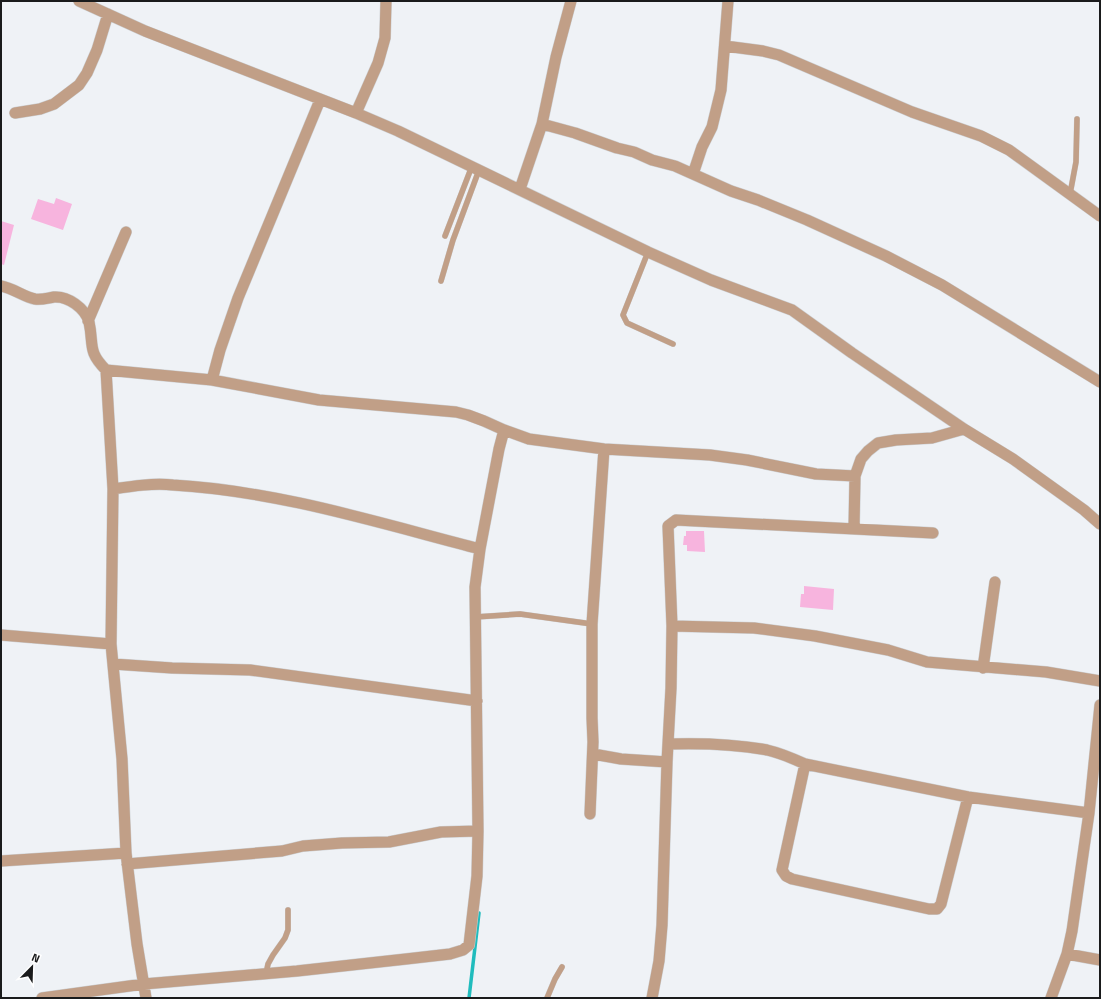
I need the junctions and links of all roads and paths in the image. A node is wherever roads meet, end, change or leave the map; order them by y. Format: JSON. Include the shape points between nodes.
{"nodes":[{"id":1,"x":79,"y":1,"type":"edge"},
{"id":2,"x":386,"y":1,"type":"edge"},
{"id":3,"x":571,"y":1,"type":"edge"},
{"id":4,"x":728,"y":1,"type":"edge"},
{"id":5,"x":108,"y":14,"type":"junction"},
{"id":6,"x":725,"y":46,"type":"junction"},
{"id":7,"x":320,"y":100,"type":"junction"},
{"id":8,"x":15,"y":113,"type":"dead end"},
{"id":9,"x":356,"y":113,"type":"junction"},
{"id":10,"x":1077,"y":119,"type":"dead end"},
{"id":11,"x":542,"y":124,"type":"junction"},
{"id":12,"x":475,"y":168,"type":"junction"},
{"id":13,"x":693,"y":174,"type":"junction"},
{"id":14,"x":520,"y":189,"type":"junction"},
{"id":15,"x":1070,"y":194,"type":"junction"},
{"id":16,"x":1100,"y":216,"type":"edge"},
{"id":17,"x":126,"y":232,"type":"dead end"},
{"id":18,"x":445,"y":236,"type":"dead end"},
{"id":19,"x":648,"y":252,"type":"junction"},
{"id":20,"x":441,"y":281,"type":"dead end"},
{"id":21,"x":1,"y":286,"type":"edge"},
{"id":22,"x":88,"y":321,"type":"junction"},
{"id":23,"x":673,"y":344,"type":"dead end"},
{"id":24,"x":106,"y":370,"type":"junction"},
{"id":25,"x":212,"y":380,"type":"junction"},
{"id":26,"x":1100,"y":382,"type":"edge"},
{"id":27,"x":964,"y":429,"type":"junction"},
{"id":28,"x":504,"y":430,"type":"junction"},
{"id":29,"x":604,"y":449,"type":"junction"},
{"id":30,"x":855,"y":476,"type":"junction"},
{"id":31,"x":113,"y":489,"type":"junction"},
{"id":32,"x":1100,"y":524,"type":"edge"},
{"id":33,"x":854,"y":528,"type":"junction"},
{"id":34,"x":933,"y":533,"type":"dead end"},
{"id":35,"x":480,"y":549,"type":"junction"},
{"id":36,"x":995,"y":582,"type":"dead end"},
{"id":37,"x":475,"y":617,"type":"junction"},
{"id":38,"x":592,"y":624,"type":"junction"},
{"id":39,"x":672,"y":626,"type":"junction"},
{"id":40,"x":1,"y":635,"type":"edge"},
{"id":41,"x":111,"y":644,"type":"junction"},
{"id":42,"x":113,"y":664,"type":"junction"},
{"id":43,"x":982,"y":668,"type":"junction"},
{"id":44,"x":1100,"y":680,"type":"edge"},
{"id":45,"x":477,"y":700,"type":"junction"},
{"id":46,"x":1100,"y":705,"type":"edge"},
{"id":47,"x":668,"y":744,"type":"junction"},
{"id":48,"x":593,"y":754,"type":"junction"},
{"id":49,"x":667,"y":762,"type":"junction"},
{"id":50,"x":804,"y":764,"type":"junction"},
{"id":51,"x":968,"y":798,"type":"junction"},
{"id":52,"x":1089,"y":813,"type":"junction"},
{"id":53,"x":590,"y":814,"type":"dead end"},
{"id":54,"x":478,"y":831,"type":"junction"},
{"id":55,"x":127,"y":858,"type":"junction"},
{"id":56,"x":1,"y":861,"type":"edge"},
{"id":57,"x":288,"y":910,"type":"dead end"},
{"id":58,"x":1067,"y":954,"type":"junction"},
{"id":59,"x":1100,"y":960,"type":"edge"},
{"id":60,"x":562,"y":967,"type":"dead end"},
{"id":61,"x":266,"y":974,"type":"junction"},
{"id":62,"x":144,"y":984,"type":"junction"},
{"id":63,"x":42,"y":998,"type":"edge"},
{"id":64,"x":146,"y":998,"type":"edge"},
{"id":65,"x":547,"y":998,"type":"edge"},
{"id":66,"x":652,"y":998,"type":"edge"},
{"id":67,"x":1051,"y":998,"type":"edge"}],
"edges":[{"from":1,"to":5,"type":"street"},
{"from":2,"to":9,"type":"street","via":[[385,38],[378,63]]},
{"from":3,"to":11,"type":"street"},
{"from":4,"to":6,"type":"street"},
{"from":5,"to":7,"type":"street"},
{"from":5,"to":8,"type":"street","via":[[97,50],[79,84],[54,104],[40,110]]},
{"from":6,"to":13,"type":"street","via":[[719,98],[712,127]]},
{"from":6,"to":15,"type":"street","via":[[779,55],[912,112],[994,141]]},
{"from":7,"to":9,"type":"street"},
{"from":7,"to":25,"type":"street","via":[[238,298]]},
{"from":9,"to":12,"type":"street"},
{"from":10,"to":15,"type":"lane","via":[[1076,162]]},
{"from":11,"to":13,"type":"street","via":[[634,152]]},
{"from":11,"to":14,"type":"street"},
{"from":12,"to":14,"type":"street"},
{"from":12,"to":18,"type":"lane"},
{"from":12,"to":20,"type":"lane"},
{"from":13,"to":26,"type":"street","via":[[886,256],[942,285]]},
{"from":14,"to":19,"type":"street"},
{"from":15,"to":16,"type":"street"},
{"from":17,"to":22,"type":"street"},
{"from":19,"to":23,"type":"lane","via":[[623,315],[627,323]]},
{"from":19,"to":27,"type":"street","via":[[711,280],[792,310]]},
{"from":21,"to":22,"type":"street","via":[[34,299],[65,299],[84,312]]},
{"from":22,"to":24,"type":"street","via":[[92,352]]},
{"from":24,"to":25,"type":"street"},
{"from":24,"to":31,"type":"street"},
{"from":25,"to":28,"type":"street","via":[[319,400],[456,412]]},
{"from":27,"to":30,"type":"street","via":[[932,438],[878,443],[861,459]]},
{"from":27,"to":32,"type":"street","via":[[1013,459]]},
{"from":28,"to":29,"type":"street","via":[[529,439]]},
{"from":28,"to":35,"type":"street"},
{"from":29,"to":30,"type":"street","via":[[710,455],[816,474]]},
{"from":29,"to":38,"type":"street"},
{"from":30,"to":33,"type":"street"},
{"from":31,"to":35,"type":"street","via":[[173,485],[222,490],[310,505]]},
{"from":31,"to":41,"type":"street"},
{"from":33,"to":34,"type":"street"},
{"from":33,"to":39,"type":"street","via":[[676,520],[668,526]]},
{"from":35,"to":37,"type":"street","via":[[475,587]]},
{"from":36,"to":43,"type":"street"},
{"from":37,"to":38,"type":"lane","via":[[520,614]]},
{"from":37,"to":45,"type":"street"},
{"from":38,"to":48,"type":"street"},
{"from":39,"to":43,"type":"street","via":[[754,628],[815,636],[888,650],[927,662]]},
{"from":39,"to":47,"type":"street"},
{"from":40,"to":41,"type":"street"},
{"from":41,"to":42,"type":"street"},
{"from":42,"to":45,"type":"street","via":[[250,670]]},
{"from":42,"to":55,"type":"street","via":[[122,759]]},
{"from":43,"to":44,"type":"street","via":[[1046,672]]},
{"from":45,"to":54,"type":"street"},
{"from":46,"to":52,"type":"street"},
{"from":47,"to":49,"type":"street"},
{"from":47,"to":50,"type":"street","via":[[690,743],[767,750]]},
{"from":48,"to":49,"type":"street"},
{"from":48,"to":53,"type":"street"},
{"from":49,"to":66,"type":"street","via":[[662,925]]},
{"from":50,"to":51,"type":"street"},
{"from":50,"to":51,"type":"street","via":[[782,870],[786,876],[929,909],[937,909],[941,904]]},
{"from":51,"to":52,"type":"street"},
{"from":52,"to":58,"type":"street"},
{"from":54,"to":55,"type":"street","via":[[441,832],[389,842],[342,842],[282,850]]},
{"from":54,"to":61,"type":"street","via":[[477,876],[469,945],[463,950],[450,954]]},
{"from":55,"to":56,"type":"street"},
{"from":55,"to":62,"type":"street"},
{"from":57,"to":61,"type":"lane","via":[[288,930],[268,964]]},
{"from":58,"to":59,"type":"street"},
{"from":58,"to":67,"type":"street"},
{"from":60,"to":65,"type":"lane"},
{"from":61,"to":62,"type":"street"},
{"from":62,"to":63,"type":"street"},
{"from":62,"to":64,"type":"street"}]}
